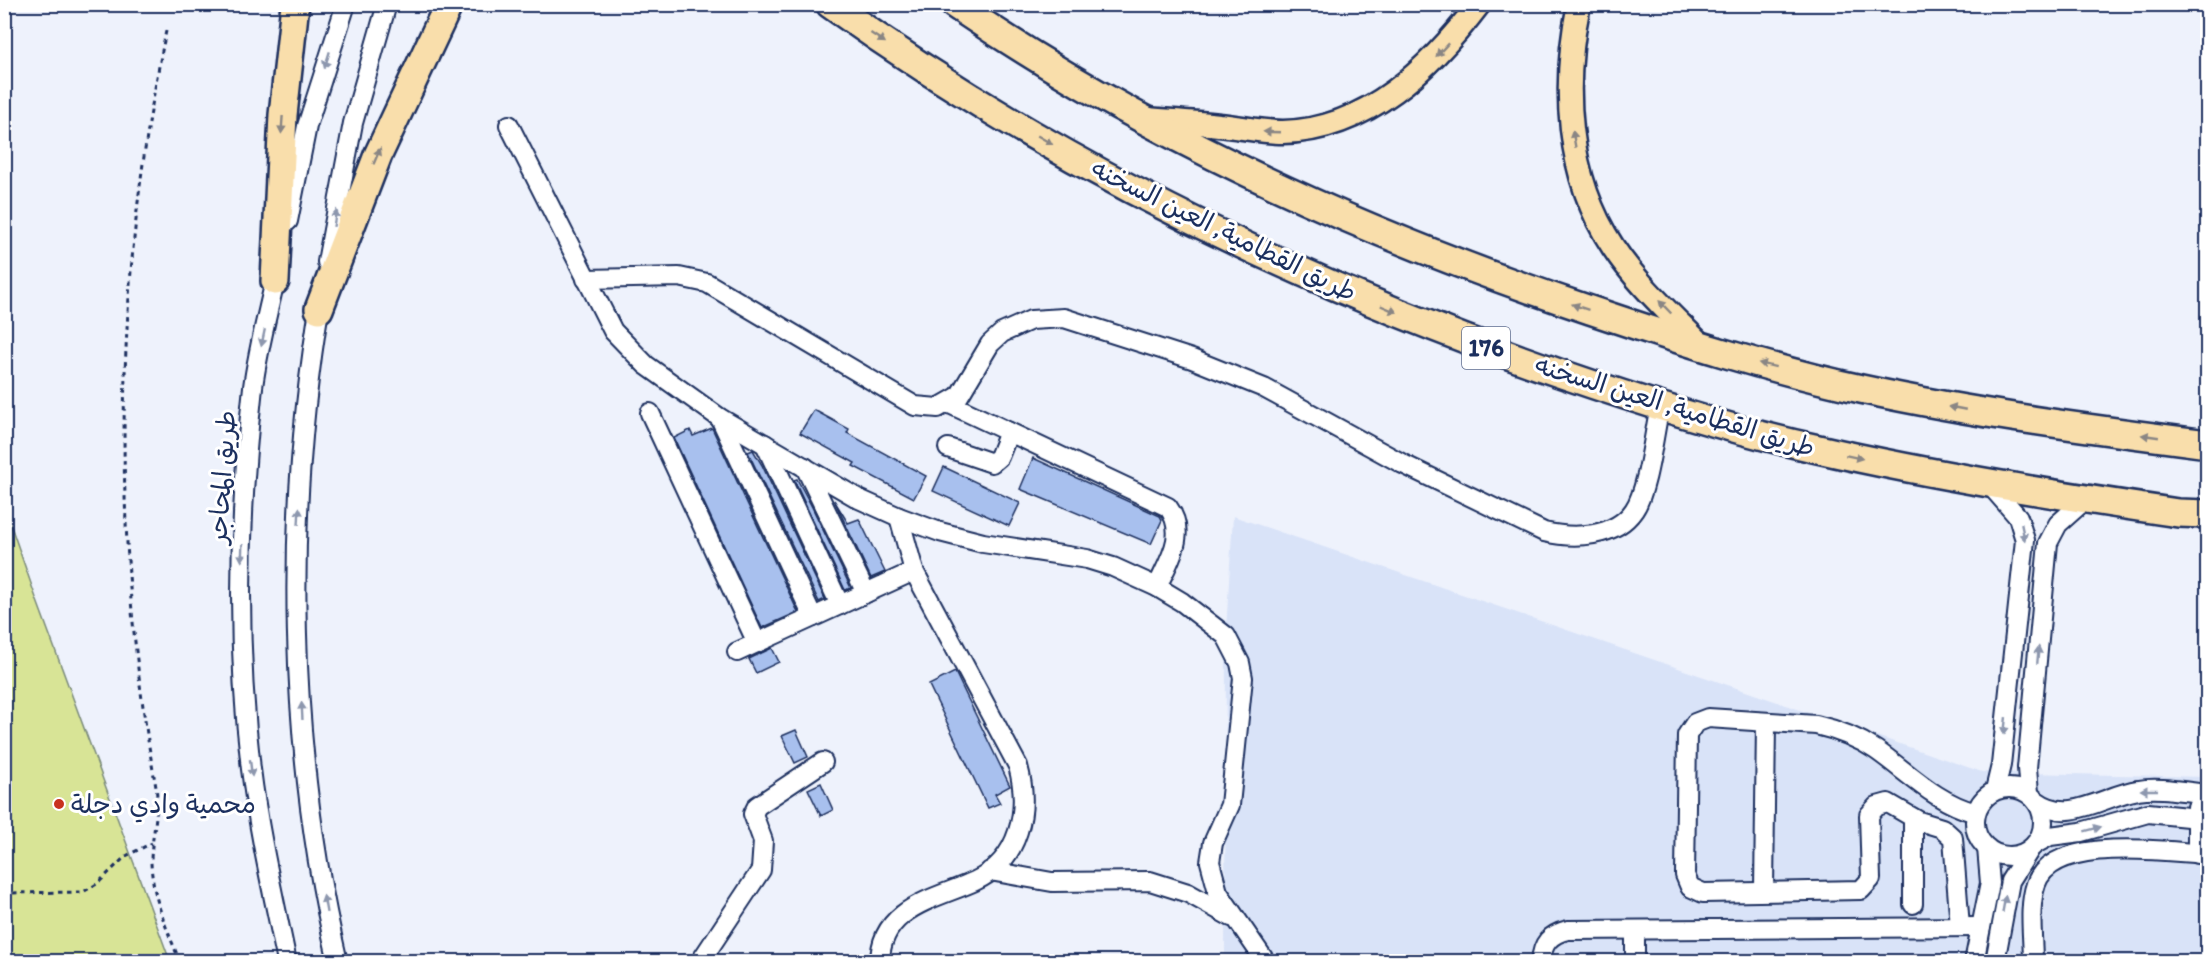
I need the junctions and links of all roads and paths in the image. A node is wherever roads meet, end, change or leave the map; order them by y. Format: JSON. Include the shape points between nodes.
{"nodes":[{"id":1,"x":295,"y":4,"type":"edge"},
{"id":2,"x":346,"y":4,"type":"edge"},
{"id":3,"x":387,"y":4,"type":"edge"},
{"id":4,"x":449,"y":4,"type":"edge"},
{"id":5,"x":830,"y":4,"type":"edge"},
{"id":6,"x":954,"y":4,"type":"edge"},
{"id":7,"x":1479,"y":4,"type":"edge"},
{"id":8,"x":1579,"y":4,"type":"edge"},
{"id":9,"x":166,"y":31,"type":"dead end"},
{"id":10,"x":1138,"y":119,"type":"junction"},
{"id":11,"x":509,"y":125,"type":"dead end"},
{"id":12,"x":586,"y":279,"type":"junction"},
{"id":13,"x":275,"y":281,"type":"junction"},
{"id":14,"x":319,"y":309,"type":"junction"},
{"id":15,"x":1705,"y":349,"type":"junction"},
{"id":16,"x":950,"y":404,"type":"junction"},
{"id":17,"x":1660,"y":406,"type":"junction"},
{"id":18,"x":650,"y":413,"type":"dead end"},
{"id":19,"x":720,"y":418,"type":"junction"},
{"id":20,"x":1009,"y":432,"type":"junction"},
{"id":21,"x":765,"y":444,"type":"junction"},
{"id":22,"x":2208,"y":444,"type":"edge"},
{"id":23,"x":948,"y":448,"type":"dead end"},
{"id":24,"x":805,"y":467,"type":"junction"},
{"id":25,"x":1990,"y":485,"type":"junction"},
{"id":26,"x":2086,"y":499,"type":"junction"},
{"id":27,"x":2208,"y":514,"type":"edge"},
{"id":28,"x":899,"y":517,"type":"junction"},
{"id":29,"x":914,"y":571,"type":"junction"},
{"id":30,"x":1157,"y":587,"type":"junction"},
{"id":31,"x":866,"y":593,"type":"junction"},
{"id":32,"x":840,"y":605,"type":"junction"},
{"id":33,"x":813,"y":617,"type":"junction"},
{"id":34,"x":757,"y":644,"type":"junction"},
{"id":35,"x":737,"y":652,"type":"dead end"},
{"id":36,"x":1766,"y":722,"type":"junction"},
{"id":37,"x":823,"y":762,"type":"dead end"},
{"id":38,"x":1995,"y":790,"type":"junction"},
{"id":39,"x":2203,"y":794,"type":"edge"},
{"id":40,"x":2033,"y":797,"type":"junction"},
{"id":41,"x":1976,"y":813,"type":"junction"},
{"id":42,"x":1913,"y":818,"type":"junction"},
{"id":43,"x":2202,"y":819,"type":"edge"},
{"id":44,"x":152,"y":843,"type":"junction"},
{"id":45,"x":2033,"y":847,"type":"junction"},
{"id":46,"x":1987,"y":848,"type":"junction"},
{"id":47,"x":2202,"y":854,"type":"edge"},
{"id":48,"x":990,"y":871,"type":"junction"},
{"id":49,"x":1764,"y":891,"type":"junction"},
{"id":50,"x":4,"y":893,"type":"edge"},
{"id":51,"x":1913,"y":904,"type":"dead end"},
{"id":52,"x":1239,"y":923,"type":"junction"},
{"id":53,"x":1960,"y":927,"type":"junction"},
{"id":54,"x":1981,"y":927,"type":"junction"},
{"id":55,"x":1635,"y":930,"type":"junction"},
{"id":56,"x":180,"y":962,"type":"edge"},
{"id":57,"x":287,"y":962,"type":"edge"},
{"id":58,"x":338,"y":962,"type":"edge"},
{"id":59,"x":700,"y":962,"type":"edge"},
{"id":60,"x":879,"y":962,"type":"edge"},
{"id":61,"x":1266,"y":962,"type":"edge"},
{"id":62,"x":1541,"y":962,"type":"edge"},
{"id":63,"x":1635,"y":962,"type":"edge"},
{"id":64,"x":1974,"y":962,"type":"edge"},
{"id":65,"x":1995,"y":962,"type":"edge"},
{"id":66,"x":2033,"y":962,"type":"edge"}],
"edges":[{"from":1,"to":13,"type":"highway","one_way":true,"via":[[283,115]]},
{"from":2,"to":13,"type":"street","name":"طريق المحاجر","one_way":true,"via":[[307,126]]},
{"from":14,"to":3,"type":"street","one_way":true,"via":[[351,134]]},
{"from":14,"to":4,"type":"highway","one_way":true,"via":[[378,155]]},
{"from":5,"to":17,"type":"highway","name":"طريق القطامية, العين السخنه","number":"176","one_way":true,"via":[[957,90],[1126,186],[1292,268],[1462,339]]},
{"from":6,"to":10,"type":"highway"},
{"from":7,"to":10,"type":"main road","one_way":true,"via":[[1416,76],[1375,104],[1330,123],[1282,132]]},
{"from":15,"to":8,"type":"main road","one_way":true,"via":[[1618,254],[1589,196],[1570,114],[1570,58]]},
{"from":9,"to":44,"type":"path","via":[[133,230],[123,408],[131,616],[157,798]]},
{"from":15,"to":10,"type":"highway","one_way":true,"via":[[1518,286],[1348,221]]},
{"from":11,"to":12,"type":"street"},
{"from":12,"to":16,"type":"street","via":[[672,277],[707,284],[915,406],[926,409]]},
{"from":12,"to":19,"type":"street","via":[[624,344],[646,365]]},
{"from":13,"to":57,"type":"street","name":"طريق المحاجر","one_way":true,"via":[[254,385],[243,518],[241,644],[258,821]]},
{"from":58,"to":14,"type":"street","one_way":true,"via":[[309,793],[299,661],[297,584],[302,474]]},
{"from":22,"to":15,"type":"highway","one_way":true,"via":[[2011,418],[1859,388]]},
{"from":16,"to":17,"type":"street","via":[[959,396],[990,344],[1002,333],[1031,320],[1064,318],[1237,377],[1544,532],[1576,537],[1618,525],[1635,509]]},
{"from":16,"to":20,"type":"street"},
{"from":17,"to":25,"type":"highway","name":"طريق القطامية, العين السخنه","number":"176","one_way":true,"via":[[1814,449]]},
{"from":18,"to":34,"type":"street"},
{"from":19,"to":21,"type":"street"},
{"from":19,"to":33,"type":"street"},
{"from":20,"to":23,"type":"street","via":[[992,464]]},
{"from":20,"to":30,"type":"street","via":[[1168,507],[1178,527],[1178,538]]},
{"from":21,"to":24,"type":"street"},
{"from":21,"to":32,"type":"street"},
{"from":24,"to":28,"type":"street"},
{"from":24,"to":31,"type":"street"},
{"from":25,"to":26,"type":"highway","name":"طريق القطامية, العين السخنه","number":"176"},
{"from":25,"to":38,"type":"street","one_way":true,"via":[[2018,517],[2025,540]]},
{"from":26,"to":27,"type":"highway","name":"طريق القطامية, العين السخنه","number":"176"},
{"from":40,"to":26,"type":"street","one_way":true,"via":[[2027,768],[2049,543],[2058,524]]},
{"from":28,"to":29,"type":"street"},
{"from":28,"to":30,"type":"street","via":[[983,543],[1086,559]]},
{"from":29,"to":31,"type":"street"},
{"from":29,"to":48,"type":"street","via":[[1018,766],[1024,798],[1019,831],[1012,846]]},
{"from":30,"to":52,"type":"street","via":[[1215,625],[1226,636],[1240,663],[1243,678],[1230,805],[1213,843],[1210,862],[1218,892]]},
{"from":31,"to":32,"type":"street"},
{"from":32,"to":33,"type":"street"},
{"from":33,"to":34,"type":"street"},
{"from":34,"to":35,"type":"street"},
{"from":36,"to":41,"type":"street","via":[[1816,725],[1848,734],[1876,750],[1940,799]]},
{"from":36,"to":49,"type":"street"},
{"from":36,"to":49,"type":"street","via":[[1701,719],[1687,735],[1686,882],[1703,893]]},
{"from":37,"to":59,"type":"street","via":[[757,806],[753,814],[763,841],[761,870]]},
{"from":38,"to":40,"type":"street","via":[[2006,787]]},
{"from":38,"to":41,"type":"street","via":[[1985,797]]},
{"from":39,"to":40,"type":"street","one_way":true,"via":[[2138,790],[2061,811],[2049,809]]},
{"from":39,"to":43,"type":"street"},
{"from":40,"to":45,"type":"street","via":[[2044,822]]},
{"from":41,"to":46,"type":"street","via":[[1976,829]]},
{"from":42,"to":49,"type":"street","via":[[1888,803],[1872,810],[1868,820],[1871,879],[1865,888]]},
{"from":42,"to":51,"type":"street"},
{"from":42,"to":53,"type":"street","via":[[1942,828],[1953,838]]},
{"from":45,"to":43,"type":"street","one_way":true,"via":[[2050,836],[2081,832],[2148,813]]},
{"from":43,"to":47,"type":"street"},
{"from":44,"to":50,"type":"path","via":[[126,856],[83,891]]},
{"from":44,"to":56,"type":"path","via":[[156,896]]},
{"from":45,"to":46,"type":"street","via":[[2008,856]]},
{"from":65,"to":45,"type":"street","one_way":true,"via":[[2007,890],[2018,865]]},
{"from":46,"to":54,"type":"street","via":[[1990,873]]},
{"from":47,"to":66,"type":"street","via":[[2108,850],[2053,862],[2040,875],[2033,896]]},
{"from":48,"to":52,"type":"street","via":[[1052,882],[1150,881],[1206,902]]},
{"from":48,"to":60,"type":"street","via":[[908,908],[889,930]]},
{"from":52,"to":61,"type":"street"},
{"from":53,"to":54,"type":"street"},
{"from":53,"to":55,"type":"street"},
{"from":54,"to":64,"type":"street"},
{"from":55,"to":62,"type":"street","via":[[1557,932],[1542,948]]},
{"from":55,"to":63,"type":"street"}]}
